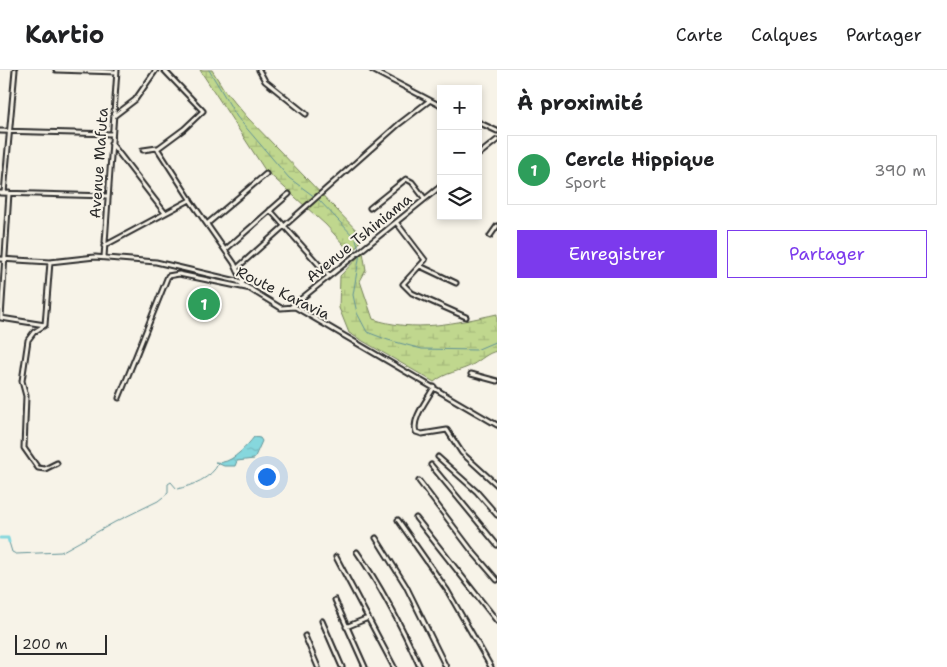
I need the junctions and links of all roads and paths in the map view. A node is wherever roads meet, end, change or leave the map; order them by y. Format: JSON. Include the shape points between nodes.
{"nodes":[{"id":1,"x":16,"y":70,"type":"edge"},
{"id":2,"x":56,"y":70,"type":"edge"},
{"id":3,"x":156,"y":70,"type":"edge"},
{"id":4,"x":164,"y":70,"type":"edge"},
{"id":5,"x":259,"y":70,"type":"edge"},
{"id":6,"x":372,"y":70,"type":"edge"},
{"id":7,"x":117,"y":71,"type":"edge"},
{"id":8,"x":429,"y":100,"type":"junction"},
{"id":9,"x":437,"y":104,"type":"edge"},
{"id":10,"x":306,"y":114,"type":"dead end"},
{"id":11,"x":113,"y":116,"type":"junction"},
{"id":12,"x":482,"y":124,"type":"edge"},
{"id":13,"x":0,"y":131,"type":"edge"},
{"id":14,"x":497,"y":131,"type":"edge"},
{"id":15,"x":10,"y":132,"type":"junction"},
{"id":16,"x":112,"y":134,"type":"junction"},
{"id":17,"x":497,"y":140,"type":"edge"},
{"id":18,"x":111,"y":142,"type":"junction"},
{"id":19,"x":157,"y":149,"type":"junction"},
{"id":20,"x":142,"y":150,"type":"dead end"},
{"id":21,"x":482,"y":153,"type":"edge"},
{"id":22,"x":266,"y":174,"type":"dead end"},
{"id":23,"x":437,"y":189,"type":"edge"},
{"id":24,"x":2,"y":193,"type":"edge"},
{"id":25,"x":9,"y":193,"type":"junction"},
{"id":26,"x":289,"y":194,"type":"dead end"},
{"id":27,"x":108,"y":196,"type":"junction"},
{"id":28,"x":425,"y":199,"type":"junction"},
{"id":29,"x":190,"y":200,"type":"junction"},
{"id":30,"x":370,"y":208,"type":"dead end"},
{"id":31,"x":270,"y":210,"type":"junction"},
{"id":32,"x":165,"y":212,"type":"junction"},
{"id":33,"x":396,"y":222,"type":"junction"},
{"id":34,"x":207,"y":224,"type":"junction"},
{"id":35,"x":497,"y":226,"type":"edge"},
{"id":36,"x":285,"y":227,"type":"junction"},
{"id":37,"x":490,"y":236,"type":"dead end"},
{"id":38,"x":104,"y":246,"type":"junction"},
{"id":39,"x":225,"y":250,"type":"junction"},
{"id":40,"x":104,"y":257,"type":"junction"},
{"id":41,"x":0,"y":259,"type":"edge"},
{"id":42,"x":6,"y":260,"type":"junction"},
{"id":43,"x":50,"y":262,"type":"junction"},
{"id":44,"x":420,"y":266,"type":"junction"},
{"id":45,"x":237,"y":268,"type":"junction"},
{"id":46,"x":329,"y":276,"type":"junction"},
{"id":47,"x":456,"y":282,"type":"dead end"},
{"id":48,"x":243,"y":283,"type":"junction"},
{"id":49,"x":252,"y":289,"type":"junction"},
{"id":50,"x":297,"y":302,"type":"junction"},
{"id":51,"x":291,"y":307,"type":"junction"},
{"id":52,"x":298,"y":310,"type":"junction"},
{"id":53,"x":466,"y":316,"type":"dead end"},
{"id":54,"x":0,"y":318,"type":"edge"},
{"id":55,"x":45,"y":325,"type":"junction"},
{"id":56,"x":472,"y":374,"type":"dead end"},
{"id":57,"x":497,"y":381,"type":"edge"},
{"id":58,"x":434,"y":387,"type":"junction"},
{"id":59,"x":119,"y":398,"type":"dead end"},
{"id":60,"x":497,"y":425,"type":"edge"},
{"id":61,"x":438,"y":457,"type":"dead end"},
{"id":62,"x":57,"y":463,"type":"dead end"},
{"id":63,"x":431,"y":465,"type":"dead end"},
{"id":64,"x":419,"y":481,"type":"dead end"},
{"id":65,"x":497,"y":485,"type":"edge"},
{"id":66,"x":497,"y":515,"type":"edge"},
{"id":67,"x":416,"y":518,"type":"dead end"},
{"id":68,"x":398,"y":520,"type":"dead end"},
{"id":69,"x":376,"y":538,"type":"dead end"},
{"id":70,"x":497,"y":545,"type":"edge"},
{"id":71,"x":357,"y":552,"type":"dead end"},
{"id":72,"x":336,"y":557,"type":"dead end"},
{"id":73,"x":497,"y":580,"type":"edge"},
{"id":74,"x":335,"y":600,"type":"dead end"},
{"id":75,"x":368,"y":618,"type":"junction"},
{"id":76,"x":497,"y":620,"type":"edge"},
{"id":77,"x":322,"y":621,"type":"dead end"},
{"id":78,"x":346,"y":627,"type":"junction"},
{"id":79,"x":305,"y":636,"type":"dead end"},
{"id":80,"x":318,"y":667,"type":"edge"},
{"id":81,"x":342,"y":667,"type":"edge"},
{"id":82,"x":365,"y":667,"type":"edge"},
{"id":83,"x":394,"y":667,"type":"edge"},
{"id":84,"x":420,"y":667,"type":"edge"},
{"id":85,"x":446,"y":667,"type":"edge"},
{"id":86,"x":491,"y":667,"type":"edge"}],
"edges":[{"from":1,"to":15,"type":"street"},
{"from":2,"to":7,"type":"street"},
{"from":3,"to":11,"type":"street","via":[[135,100]]},
{"from":4,"to":19,"type":"street","via":[[203,111]]},
{"from":5,"to":10,"type":"street","via":[[265,81]]},
{"from":6,"to":8,"type":"street"},
{"from":7,"to":11,"type":"street","name":"Avenue Mafuta"},
{"from":8,"to":9,"type":"street"},
{"from":8,"to":36,"type":"street"},
{"from":11,"to":16,"type":"street","name":"Avenue Mafuta"},
{"from":12,"to":14,"type":"street"},
{"from":13,"to":15,"type":"street"},
{"from":15,"to":16,"type":"street"},
{"from":15,"to":24,"type":"street"},
{"from":16,"to":18,"type":"street","name":"Avenue Mafuta"},
{"from":17,"to":21,"type":"street"},
{"from":18,"to":27,"type":"street","name":"Avenue Mafuta"},
{"from":18,"to":32,"type":"street"},
{"from":19,"to":20,"type":"street"},
{"from":19,"to":29,"type":"street"},
{"from":22,"to":34,"type":"street"},
{"from":23,"to":28,"type":"street","name":"Avenue Tshiniama"},
{"from":24,"to":25,"type":"street"},
{"from":25,"to":27,"type":"street"},
{"from":25,"to":42,"type":"street"},
{"from":26,"to":31,"type":"street"},
{"from":27,"to":38,"type":"street","name":"Avenue Mafuta"},
{"from":28,"to":30,"type":"street","via":[[406,179]]},
{"from":28,"to":33,"type":"street","name":"Avenue Tshiniama"},
{"from":29,"to":32,"type":"street"},
{"from":29,"to":34,"type":"street"},
{"from":31,"to":36,"type":"street"},
{"from":31,"to":39,"type":"street"},
{"from":32,"to":38,"type":"street"},
{"from":33,"to":44,"type":"street","via":[[424,259]]},
{"from":33,"to":46,"type":"street","name":"Avenue Tshiniama"},
{"from":34,"to":39,"type":"street"},
{"from":35,"to":37,"type":"street"},
{"from":36,"to":45,"type":"street"},
{"from":36,"to":46,"type":"street"},
{"from":38,"to":40,"type":"street","name":"Avenue Mafuta"},
{"from":39,"to":45,"type":"street"},
{"from":40,"to":43,"type":"street","name":"Route Karavia"},
{"from":40,"to":48,"type":"street","name":"Route Karavia","via":[[166,263]]},
{"from":41,"to":42,"type":"street","name":"Route Karavia"},
{"from":42,"to":43,"type":"street","name":"Route Karavia"},
{"from":42,"to":54,"type":"street"},
{"from":43,"to":55,"type":"street"},
{"from":44,"to":47,"type":"street"},
{"from":44,"to":53,"type":"street","via":[[403,285],[412,293]]},
{"from":45,"to":48,"type":"street"},
{"from":46,"to":50,"type":"street","name":"Avenue Tshiniama"},
{"from":48,"to":49,"type":"street","name":"Route Karavia"},
{"from":49,"to":51,"type":"street","name":"Route Karavia","via":[[281,308]]},
{"from":49,"to":59,"type":"street","via":[[179,274],[168,276]]},
{"from":50,"to":51,"type":"street","name":"Avenue Tshiniama"},
{"from":50,"to":52,"type":"street"},
{"from":51,"to":52,"type":"street","name":"Route Karavia"},
{"from":52,"to":58,"type":"street","name":"Route Karavia"},
{"from":54,"to":55,"type":"street"},
{"from":55,"to":62,"type":"street","via":[[32,334],[27,346],[22,380],[26,396],[24,447],[38,468]]},
{"from":56,"to":57,"type":"street"},
{"from":58,"to":60,"type":"street","name":"Route Karavia"},
{"from":58,"to":65,"type":"street","via":[[416,420],[416,432],[447,430],[462,453]]},
{"from":61,"to":66,"type":"street"},
{"from":63,"to":70,"type":"street"},
{"from":64,"to":73,"type":"street"},
{"from":67,"to":76,"type":"street"},
{"from":68,"to":86,"type":"street","via":[[447,590]]},
{"from":69,"to":85,"type":"street","via":[[406,586]]},
{"from":71,"to":84,"type":"street","via":[[400,624]]},
{"from":72,"to":75,"type":"street"},
{"from":74,"to":78,"type":"street"},
{"from":75,"to":78,"type":"street"},
{"from":75,"to":83,"type":"street"},
{"from":77,"to":81,"type":"street"},
{"from":78,"to":82,"type":"street"},
{"from":79,"to":80,"type":"street"}]}
